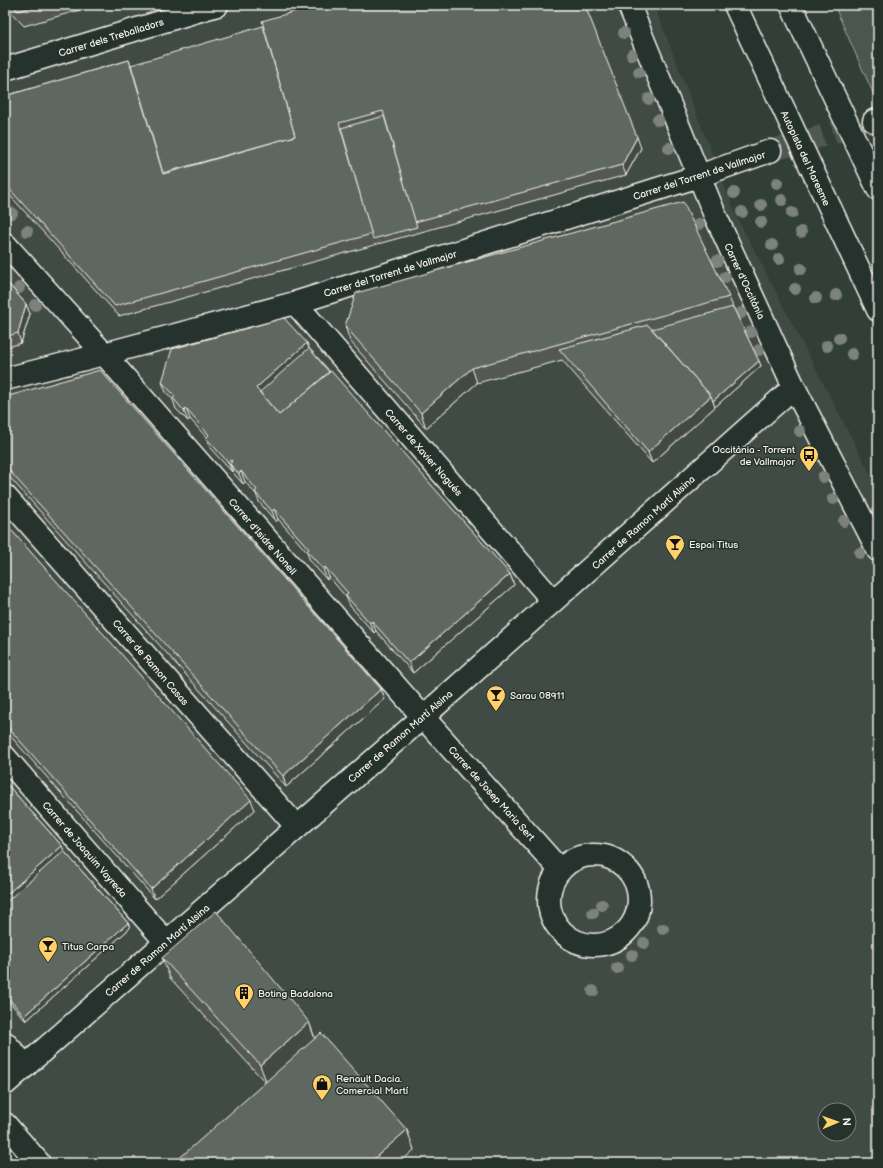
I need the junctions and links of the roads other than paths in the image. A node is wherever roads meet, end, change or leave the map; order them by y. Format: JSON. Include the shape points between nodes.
{"nodes":[{"id":1,"x":217,"y":5,"type":"edge"},
{"id":2,"x":629,"y":5,"type":"edge"},
{"id":3,"x":735,"y":5,"type":"edge"},
{"id":4,"x":791,"y":5,"type":"edge"},
{"id":5,"x":5,"y":69,"type":"edge"},
{"id":6,"x":770,"y":151,"type":"tunnel mouth"},
{"id":7,"x":699,"y":176,"type":"junction"},
{"id":8,"x":878,"y":190,"type":"edge"},
{"id":9,"x":5,"y":244,"type":"edge"},
{"id":10,"x":295,"y":303,"type":"junction"},
{"id":11,"x":878,"y":310,"type":"edge"},
{"id":12,"x":104,"y":354,"type":"junction"},
{"id":13,"x":5,"y":379,"type":"edge"},
{"id":14,"x":794,"y":387,"type":"junction"},
{"id":15,"x":5,"y":496,"type":"edge"},
{"id":16,"x":878,"y":550,"type":"edge"},
{"id":17,"x":553,"y":601,"type":"junction"},
{"id":18,"x":423,"y":717,"type":"junction"},
{"id":19,"x":5,"y":757,"type":"edge"},
{"id":20,"x":296,"y":827,"type":"junction"},
{"id":21,"x":560,"y":870,"type":"junction"},
{"id":22,"x":166,"y":942,"type":"junction"},
{"id":23,"x":5,"y":1043,"type":"edge"},
{"id":24,"x":26,"y":1066,"type":"junction"},
{"id":25,"x":5,"y":1084,"type":"edge"},
{"id":26,"x":5,"y":1124,"type":"edge"},
{"id":27,"x":5,"y":1159,"type":"edge"},
{"id":28,"x":8,"y":1163,"type":"edge"},
{"id":29,"x":39,"y":1163,"type":"edge"}],
"edges":[{"from":1,"to":5,"type":"main road","name":"Carrer dels Treballadors"},
{"from":2,"to":7,"type":"main road","name":"Carrer d'Occitània"},
{"from":3,"to":11,"type":"main road","name":"Autopista del Maresme"},
{"from":4,"to":8,"type":"main road"},
{"from":6,"to":7,"type":"main road","name":"Carrer del Torrent de Vallmajor"},
{"from":7,"to":10,"type":"main road","name":"Carrer del Torrent de Vallmajor"},
{"from":7,"to":14,"type":"main road","name":"Carrer d'Occitània"},
{"from":9,"to":12,"type":"main road","name":"Carrer d'Isidre Nonell"},
{"from":10,"to":12,"type":"main road","name":"Carrer del Torrent de Vallmajor"},
{"from":10,"to":17,"type":"main road","name":"Carrer de Xavier Nogués"},
{"from":12,"to":13,"type":"main road","name":"Carrer del Torrent de Vallmajor"},
{"from":12,"to":18,"type":"main road","name":"Carrer d'Isidre Nonell"},
{"from":14,"to":16,"type":"main road","name":"Carrer d'Occitània"},
{"from":14,"to":17,"type":"main road","name":"Carrer de Ramon Martí Alsina"},
{"from":15,"to":20,"type":"main road","name":"Carrer de Ramon Casas"},
{"from":17,"to":18,"type":"main road","name":"Carrer de Ramon Martí Alsina"},
{"from":18,"to":20,"type":"main road","name":"Carrer de Ramon Martí Alsina"},
{"from":18,"to":21,"type":"main road","name":"Carrer de Josep Maria Sert"},
{"from":19,"to":22,"type":"main road","name":"Carrer de Joaquim Vayreda"},
{"from":20,"to":22,"type":"main road","name":"Carrer de Ramon Martí Alsina"},
{"from":21,"to":21,"type":"main road","via":[[551,886],[549,905],[554,923],[567,937],[584,945],[603,945],[620,938],[633,924],[639,906],[637,887],[628,870],[612,859],[594,855],[576,859]]},
{"from":22,"to":24,"type":"main road","name":"Carrer de Ramon Martí Alsina"},
{"from":23,"to":24,"type":"main road"},
{"from":24,"to":25,"type":"main road","name":"Carrer de Ramon Martí Alsina"},
{"from":26,"to":29,"type":"main road"},
{"from":27,"to":28,"type":"main road"}]}
